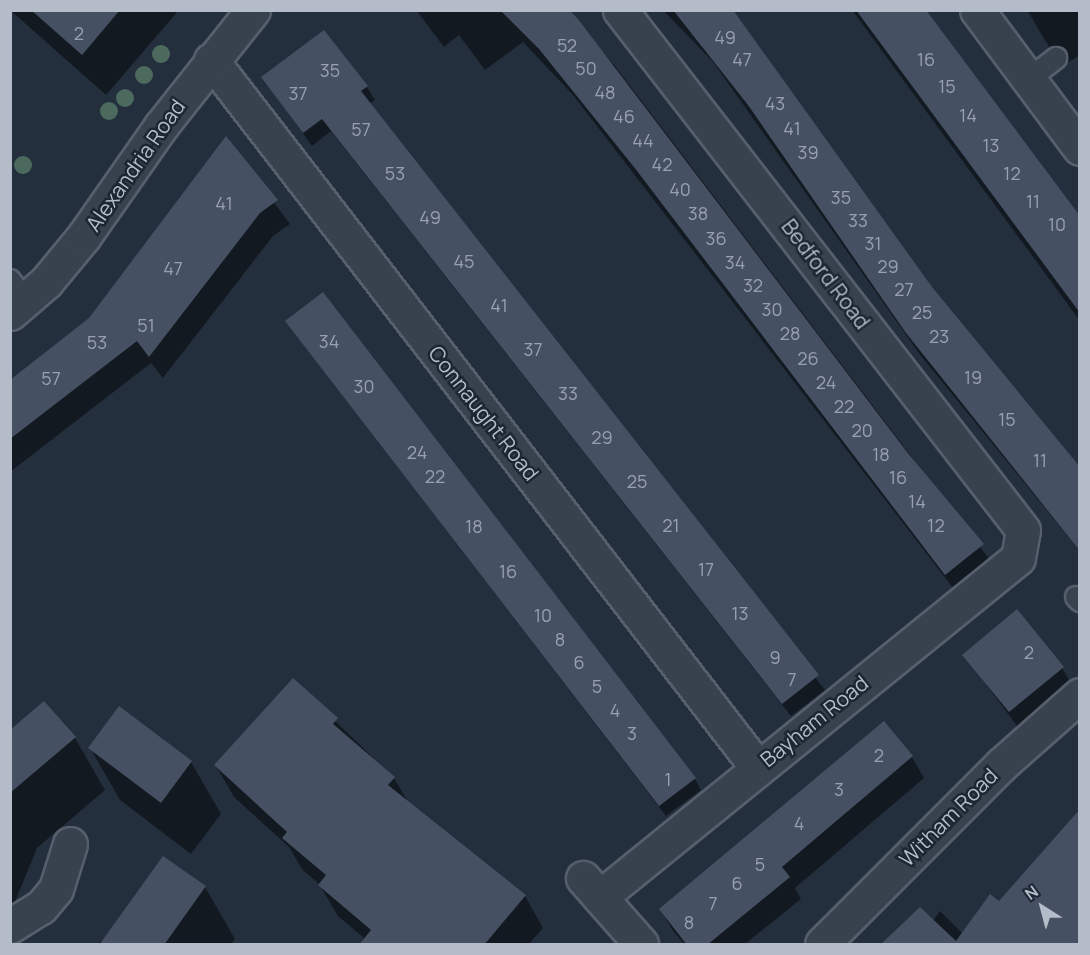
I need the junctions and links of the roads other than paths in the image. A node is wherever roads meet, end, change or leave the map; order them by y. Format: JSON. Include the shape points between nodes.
{"nodes":[{"id":1,"x":253,"y":10,"type":"edge"},
{"id":2,"x":620,"y":10,"type":"edge"},
{"id":3,"x":977,"y":10,"type":"edge"},
{"id":4,"x":1056,"y":58,"type":"dead end"},
{"id":5,"x":211,"y":60,"type":"junction"},
{"id":6,"x":1029,"y":80,"type":"junction"},
{"id":7,"x":1080,"y":148,"type":"edge"},
{"id":8,"x":16,"y":298,"type":"edge"},
{"id":9,"x":1022,"y":542,"type":"joint"},
{"id":10,"x":1080,"y":695,"type":"edge"},
{"id":11,"x":757,"y":767,"type":"junction"},
{"id":12,"x":70,"y":844,"type":"dead end"},
{"id":13,"x":10,"y":926,"type":"edge"},
{"id":14,"x":633,"y":935,"type":"edge"},
{"id":15,"x":822,"y":945,"type":"edge"}],
"edges":[{"from":1,"to":5,"type":"street","name":"Alexandria Road"},
{"from":2,"to":9,"type":"street","name":"Bedford Road","via":[[1023,530]]},
{"from":3,"to":6,"type":"street"},
{"from":4,"to":6,"type":"lane"},
{"from":5,"to":8,"type":"street","name":"Alexandria Road","via":[[84,236]]},
{"from":5,"to":11,"type":"street","name":"Connaught Road"},
{"from":6,"to":7,"type":"street"},
{"from":9,"to":11,"type":"street","name":"Bayham Road","via":[[1018,558]]},
{"from":10,"to":15,"type":"street","name":"Witham Road","via":[[1002,764]]},
{"from":11,"to":14,"type":"street","name":"Bayham Road","via":[[592,888]]},
{"from":12,"to":13,"type":"street","via":[[56,889],[41,907]]}]}
